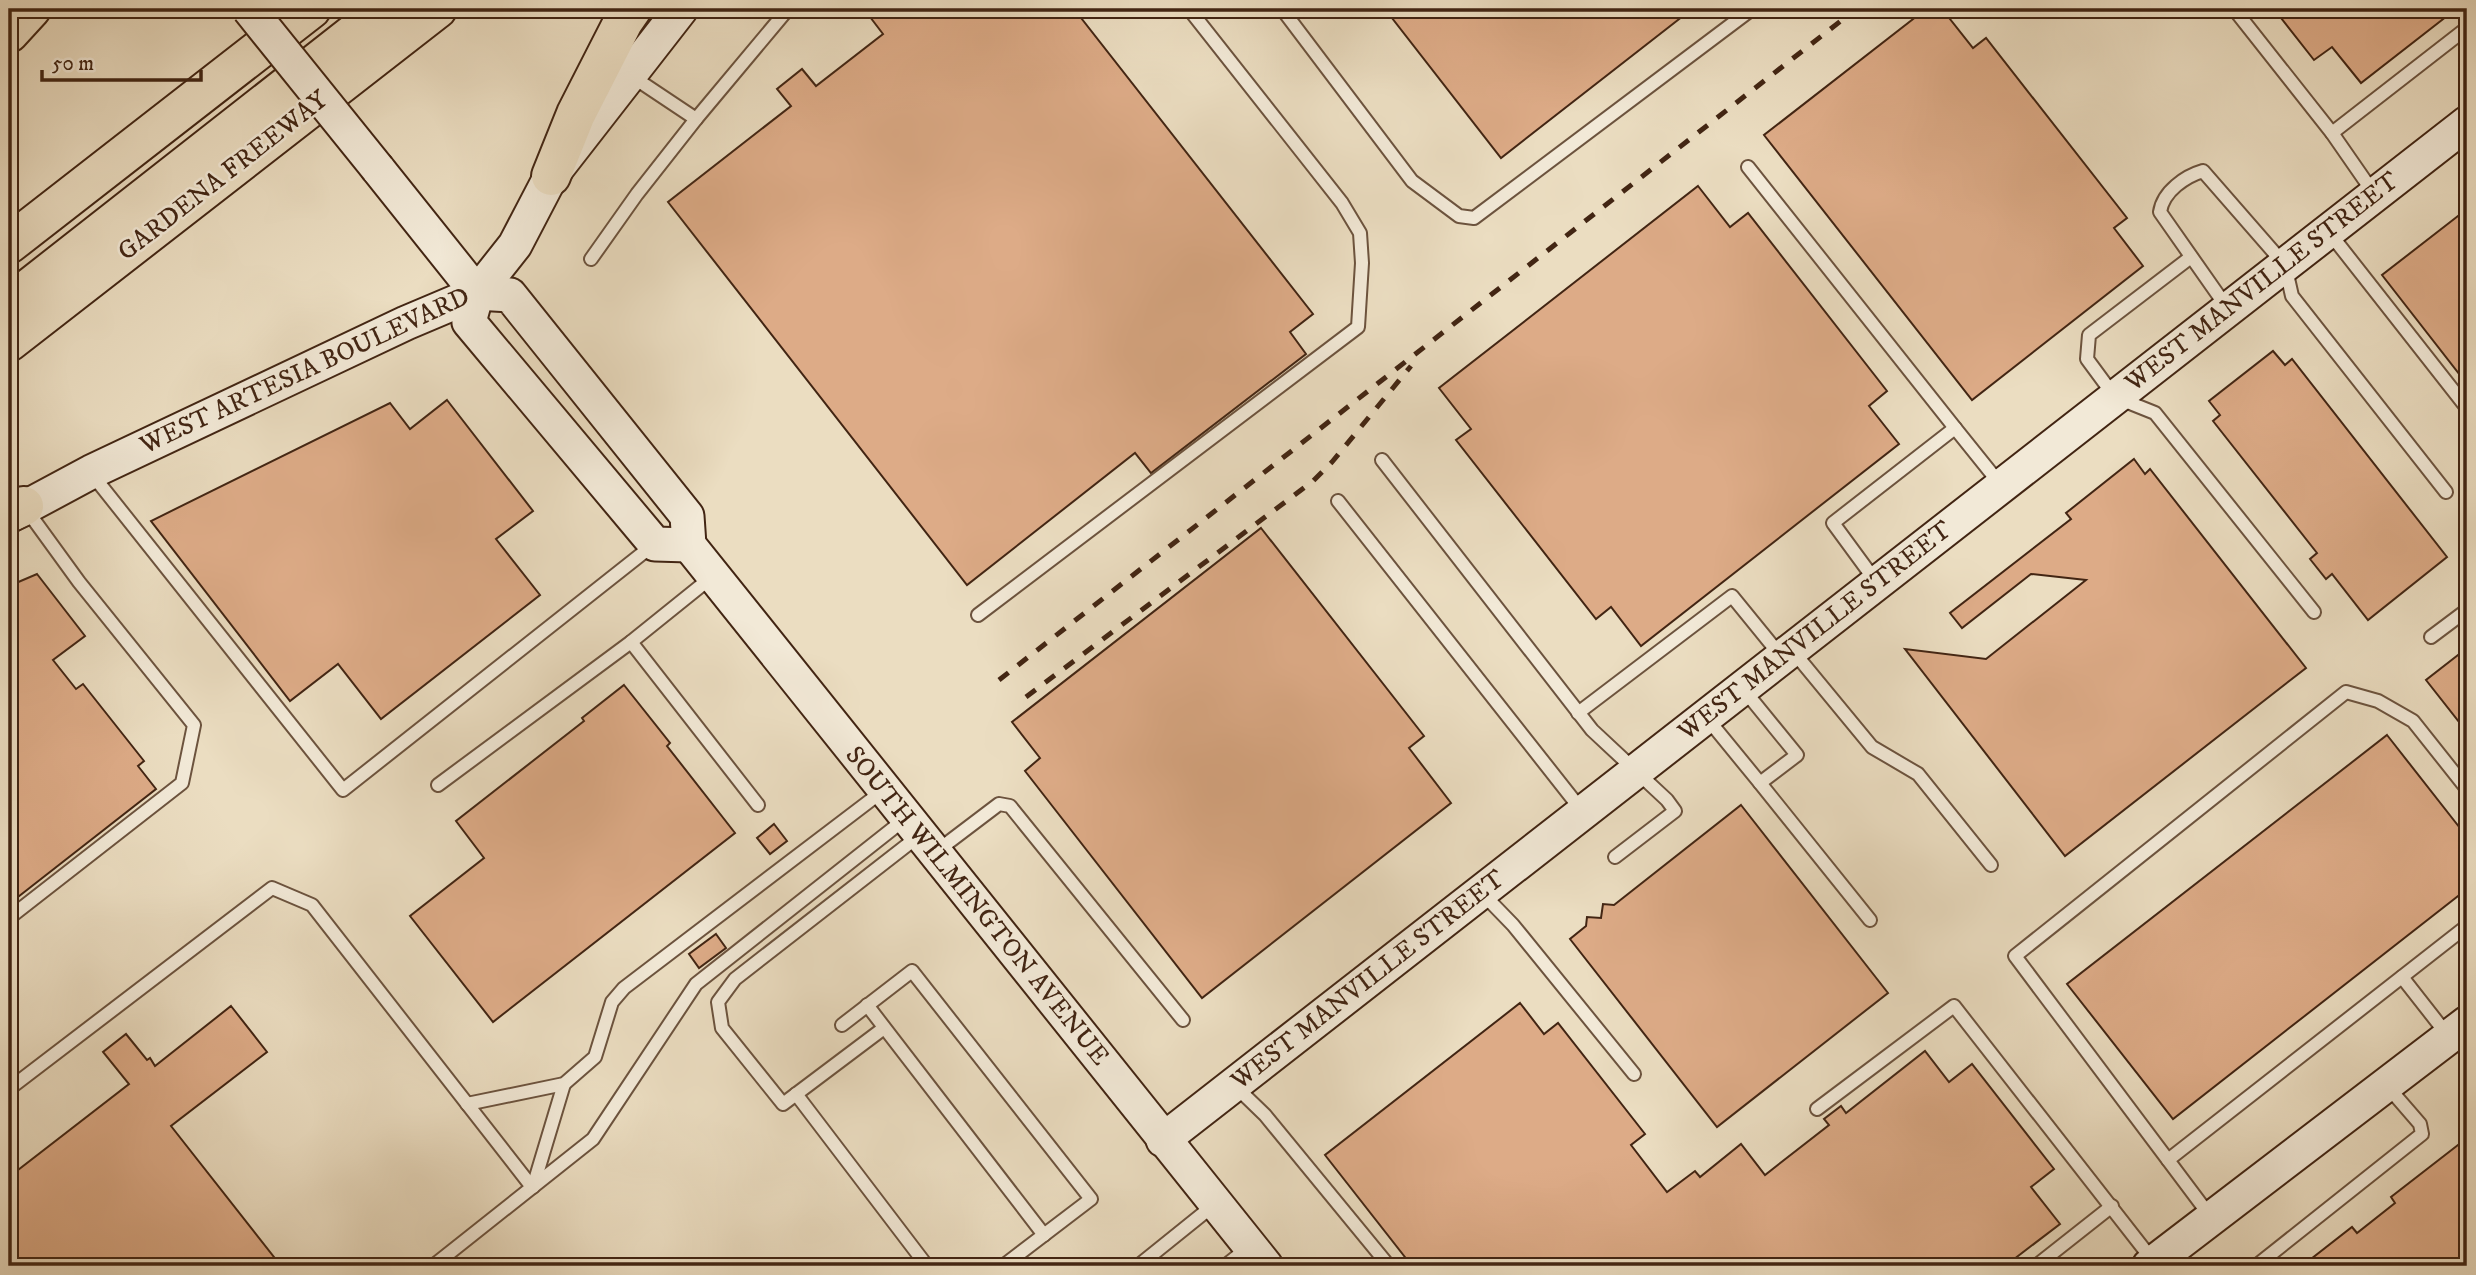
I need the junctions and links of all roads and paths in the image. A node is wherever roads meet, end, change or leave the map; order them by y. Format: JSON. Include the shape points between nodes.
{"nodes":[{"id":1,"x":21,"y":9,"type":"edge"},
{"id":2,"x":31,"y":9,"type":"edge"},
{"id":3,"x":249,"y":9,"type":"edge"},
{"id":4,"x":312,"y":9,"type":"edge"},
{"id":5,"x":356,"y":9,"type":"edge"},
{"id":6,"x":385,"y":9,"type":"edge"},
{"id":7,"x":437,"y":9,"type":"edge"},
{"id":8,"x":632,"y":9,"type":"edge"},
{"id":9,"x":681,"y":9,"type":"edge"},
{"id":10,"x":788,"y":9,"type":"edge"},
{"id":11,"x":1189,"y":9,"type":"edge"},
{"id":12,"x":1282,"y":9,"type":"edge"},
{"id":13,"x":1752,"y":9,"type":"edge"},
{"id":14,"x":2234,"y":9,"type":"edge"},
{"id":15,"x":9,"y":20,"type":"edge"},
{"id":16,"x":2467,"y":28,"type":"edge"},
{"id":17,"x":9,"y":33,"type":"edge"},
{"id":18,"x":630,"y":75,"type":"junction"},
{"id":19,"x":696,"y":119,"type":"junction"},
{"id":20,"x":2467,"y":122,"type":"edge"},
{"id":21,"x":2332,"y":133,"type":"junction"},
{"id":22,"x":1748,"y":167,"type":"dead end"},
{"id":23,"x":551,"y":176,"type":"junction"},
{"id":24,"x":2375,"y":195,"type":"junction"},
{"id":25,"x":2328,"y":231,"type":"junction"},
{"id":26,"x":9,"y":244,"type":"edge"},
{"id":27,"x":2191,"y":257,"type":"junction"},
{"id":28,"x":592,"y":259,"type":"dead end"},
{"id":29,"x":2285,"y":265,"type":"junction"},
{"id":30,"x":9,"y":280,"type":"edge"},
{"id":31,"x":477,"y":293,"type":"junction"},
{"id":32,"x":9,"y":304,"type":"edge"},
{"id":33,"x":2228,"y":309,"type":"junction"},
{"id":34,"x":9,"y":342,"type":"edge"},
{"id":35,"x":2115,"y":397,"type":"junction"},
{"id":36,"x":2467,"y":408,"type":"edge"},
{"id":37,"x":1955,"y":428,"type":"junction"},
{"id":38,"x":1382,"y":460,"type":"dead end"},
{"id":39,"x":90,"y":472,"type":"junction"},
{"id":40,"x":2001,"y":486,"type":"junction"},
{"id":41,"x":2446,"y":492,"type":"dead end"},
{"id":42,"x":1338,"y":502,"type":"dead end"},
{"id":43,"x":14,"y":512,"type":"edge"},
{"id":44,"x":655,"y":544,"type":"junction"},
{"id":45,"x":689,"y":545,"type":"junction"},
{"id":46,"x":713,"y":576,"type":"junction"},
{"id":47,"x":1877,"y":583,"type":"junction"},
{"id":48,"x":2467,"y":610,"type":"edge"},
{"id":49,"x":2314,"y":612,"type":"dead end"},
{"id":50,"x":978,"y":615,"type":"dead end"},
{"id":51,"x":2431,"y":637,"type":"dead end"},
{"id":52,"x":631,"y":642,"type":"junction"},
{"id":53,"x":1786,"y":654,"type":"junction"},
{"id":54,"x":1742,"y":688,"type":"junction"},
{"id":55,"x":1578,"y":713,"type":"junction"},
{"id":56,"x":1705,"y":716,"type":"junction"},
{"id":57,"x":1634,"y":772,"type":"junction"},
{"id":58,"x":1760,"y":783,"type":"junction"},
{"id":59,"x":438,"y":785,"type":"dead end"},
{"id":60,"x":2467,"y":789,"type":"edge"},
{"id":61,"x":884,"y":790,"type":"junction"},
{"id":62,"x":758,"y":805,"type":"dead end"},
{"id":63,"x":1583,"y":812,"type":"junction"},
{"id":64,"x":921,"y":835,"type":"junction"},
{"id":65,"x":1615,"y":857,"type":"dead end"},
{"id":66,"x":1991,"y":865,"type":"dead end"},
{"id":67,"x":1481,"y":892,"type":"junction"},
{"id":68,"x":9,"y":918,"type":"edge"},
{"id":69,"x":1870,"y":920,"type":"dead end"},
{"id":70,"x":2467,"y":926,"type":"edge"},
{"id":71,"x":2402,"y":977,"type":"junction"},
{"id":72,"x":867,"y":1005,"type":"junction"},
{"id":73,"x":1183,"y":1020,"type":"dead end"},
{"id":74,"x":842,"y":1025,"type":"dead end"},
{"id":75,"x":884,"y":1028,"type":"junction"},
{"id":76,"x":2458,"y":1030,"type":"edge"},
{"id":77,"x":1634,"y":1074,"type":"dead end"},
{"id":78,"x":564,"y":1084,"type":"junction"},
{"id":79,"x":1234,"y":1085,"type":"junction"},
{"id":80,"x":2387,"y":1085,"type":"junction"},
{"id":81,"x":9,"y":1089,"type":"edge"},
{"id":82,"x":796,"y":1094,"type":"junction"},
{"id":83,"x":467,"y":1104,"type":"junction"},
{"id":84,"x":1817,"y":1109,"type":"dead end"},
{"id":85,"x":1163,"y":1140,"type":"junction"},
{"id":86,"x":2168,"y":1160,"type":"junction"},
{"id":87,"x":533,"y":1187,"type":"junction"},
{"id":88,"x":1216,"y":1204,"type":"junction"},
{"id":89,"x":2112,"y":1206,"type":"junction"},
{"id":90,"x":2212,"y":1218,"type":"junction"},
{"id":91,"x":1044,"y":1235,"type":"junction"},
{"id":92,"x":1247,"y":1260,"type":"edge"},
{"id":93,"x":2162,"y":1262,"type":"edge"},
{"id":94,"x":433,"y":1266,"type":"edge"},
{"id":95,"x":928,"y":1266,"type":"edge"},
{"id":96,"x":1003,"y":1266,"type":"edge"},
{"id":97,"x":1138,"y":1266,"type":"edge"},
{"id":98,"x":1390,"y":1266,"type":"edge"},
{"id":99,"x":2036,"y":1266,"type":"edge"},
{"id":100,"x":2256,"y":1266,"type":"edge"}],
"edges":[{"from":1,"to":15,"type":"main road"},
{"from":2,"to":17,"type":"highway"},
{"from":3,"to":31,"type":"main road","bridge":true},
{"from":4,"to":26,"type":"highway"},
{"from":5,"to":30,"type":"highway"},
{"from":6,"to":32,"type":"highway"},
{"from":7,"to":34,"type":"highway","name":"GARDENA FREEWAY"},
{"from":8,"to":23,"type":"highway","via":[[576,114]]},
{"from":9,"to":18,"type":"main road","name":"WEST ARTESIA BOULEVARD"},
{"from":10,"to":19,"type":"lane"},
{"from":11,"to":50,"type":"lane","via":[[1342,203],[1360,233],[1358,327]]},
{"from":12,"to":13,"type":"lane","via":[[1412,181],[1459,216],[1474,218]]},
{"from":14,"to":21,"type":"lane"},
{"from":16,"to":21,"type":"lane"},
{"from":18,"to":19,"type":"lane"},
{"from":18,"to":23,"type":"main road","name":"WEST ARTESIA BOULEVARD"},
{"from":19,"to":28,"type":"lane"},
{"from":20,"to":24,"type":"main road","name":"WEST MANVILLE STREET"},
{"from":21,"to":24,"type":"lane"},
{"from":22,"to":37,"type":"lane"},
{"from":23,"to":31,"type":"main road","name":"WEST ARTESIA BOULEVARD","via":[[515,245]]},
{"from":24,"to":25,"type":"main road","name":"WEST MANVILLE STREET"},
{"from":25,"to":29,"type":"main road","name":"WEST MANVILLE STREET"},
{"from":25,"to":36,"type":"lane"},
{"from":27,"to":29,"type":"lane","via":[[2161,214],[2161,205],[2175,186],[2203,171]]},
{"from":27,"to":33,"type":"lane"},
{"from":27,"to":35,"type":"lane","via":[[2089,335],[2087,359]]},
{"from":29,"to":33,"type":"main road","name":"WEST MANVILLE STREET"},
{"from":29,"to":41,"type":"lane","via":[[2292,296]]},
{"from":31,"to":39,"type":"main road","name":"WEST ARTESIA BOULEVARD"},
{"from":31,"to":44,"type":"main road","via":[[469,322]]},
{"from":31,"to":45,"type":"main road","name":"SOUTH WILMINGTON AVENUE","via":[[510,295],[687,516]]},
{"from":33,"to":35,"type":"main road","name":"WEST MANVILLE STREET"},
{"from":35,"to":40,"type":"main road","name":"WEST MANVILLE STREET"},
{"from":35,"to":49,"type":"lane","via":[[2155,413]]},
{"from":37,"to":40,"type":"lane"},
{"from":37,"to":47,"type":"lane","via":[[1833,523]]},
{"from":38,"to":55,"type":"lane"},
{"from":39,"to":43,"type":"main road","name":"WEST ARTESIA BOULEVARD"},
{"from":39,"to":44,"type":"lane","via":[[342,790]]},
{"from":40,"to":47,"type":"main road","name":"WEST MANVILLE STREET"},
{"from":42,"to":63,"type":"lane"},
{"from":43,"to":68,"type":"lane","via":[[79,582],[194,725],[182,783]]},
{"from":44,"to":45,"type":"main road"},
{"from":45,"to":46,"type":"main road","name":"SOUTH WILMINGTON AVENUE"},
{"from":46,"to":52,"type":"lane"},
{"from":46,"to":61,"type":"main road","name":"SOUTH WILMINGTON AVENUE"},
{"from":47,"to":53,"type":"main road","name":"WEST MANVILLE STREET"},
{"from":48,"to":51,"type":"lane"},
{"from":52,"to":59,"type":"lane"},
{"from":52,"to":62,"type":"lane"},
{"from":53,"to":54,"type":"main road","name":"WEST MANVILLE STREET"},
{"from":53,"to":55,"type":"lane","via":[[1732,596]]},
{"from":53,"to":66,"type":"lane","via":[[1872,747],[1918,774]]},
{"from":54,"to":56,"type":"main road","name":"WEST MANVILLE STREET"},
{"from":54,"to":58,"type":"lane","via":[[1797,755]]},
{"from":55,"to":57,"type":"lane"},
{"from":56,"to":57,"type":"main road","name":"WEST MANVILLE STREET"},
{"from":56,"to":58,"type":"lane"},
{"from":57,"to":63,"type":"main road","name":"WEST MANVILLE STREET"},
{"from":57,"to":65,"type":"lane","via":[[1675,811]]},
{"from":58,"to":69,"type":"lane"},
{"from":60,"to":86,"type":"lane","via":[[2413,722],[2378,701],[2346,692],[2015,956]]},
{"from":61,"to":64,"type":"main road","name":"SOUTH WILMINGTON AVENUE"},
{"from":61,"to":78,"type":"lane","via":[[624,988],[612,1002],[595,1057]]},
{"from":63,"to":67,"type":"main road","name":"WEST MANVILLE STREET"},
{"from":64,"to":73,"type":"lane","via":[[999,804],[1010,806]]},
{"from":64,"to":82,"type":"lane","via":[[734,979],[718,1002],[722,1028],[783,1104]]},
{"from":64,"to":85,"type":"main road","name":"SOUTH WILMINGTON AVENUE"},
{"from":64,"to":87,"type":"lane","via":[[695,984],[593,1139]]},
{"from":67,"to":77,"type":"lane"},
{"from":67,"to":79,"type":"main road","name":"WEST MANVILLE STREET"},
{"from":70,"to":71,"type":"lane"},
{"from":71,"to":76,"type":"lane"},
{"from":71,"to":86,"type":"lane"},
{"from":72,"to":74,"type":"lane"},
{"from":72,"to":75,"type":"lane"},
{"from":72,"to":91,"type":"lane","via":[[912,971],[1091,1199]]},
{"from":75,"to":82,"type":"lane"},
{"from":75,"to":91,"type":"lane"},
{"from":76,"to":80,"type":"main road"},
{"from":78,"to":83,"type":"lane"},
{"from":78,"to":87,"type":"lane"},
{"from":79,"to":85,"type":"main road","name":"WEST MANVILLE STREET"},
{"from":79,"to":98,"type":"lane","via":[[1265,1115]]},
{"from":80,"to":90,"type":"main road"},
{"from":80,"to":100,"type":"lane","via":[[2420,1124],[2422,1134]]},
{"from":81,"to":83,"type":"lane","via":[[272,888],[312,905]]},
{"from":82,"to":95,"type":"lane"},
{"from":83,"to":87,"type":"lane"},
{"from":84,"to":89,"type":"lane","via":[[1954,1006]]},
{"from":85,"to":88,"type":"main road","name":"SOUTH WILMINGTON AVENUE"},
{"from":86,"to":90,"type":"lane"},
{"from":87,"to":94,"type":"lane"},
{"from":88,"to":92,"type":"main road","name":"SOUTH WILMINGTON AVENUE"},
{"from":88,"to":97,"type":"lane"},
{"from":89,"to":93,"type":"lane"},
{"from":89,"to":99,"type":"lane"},
{"from":90,"to":93,"type":"main road"},
{"from":91,"to":96,"type":"lane"}]}
